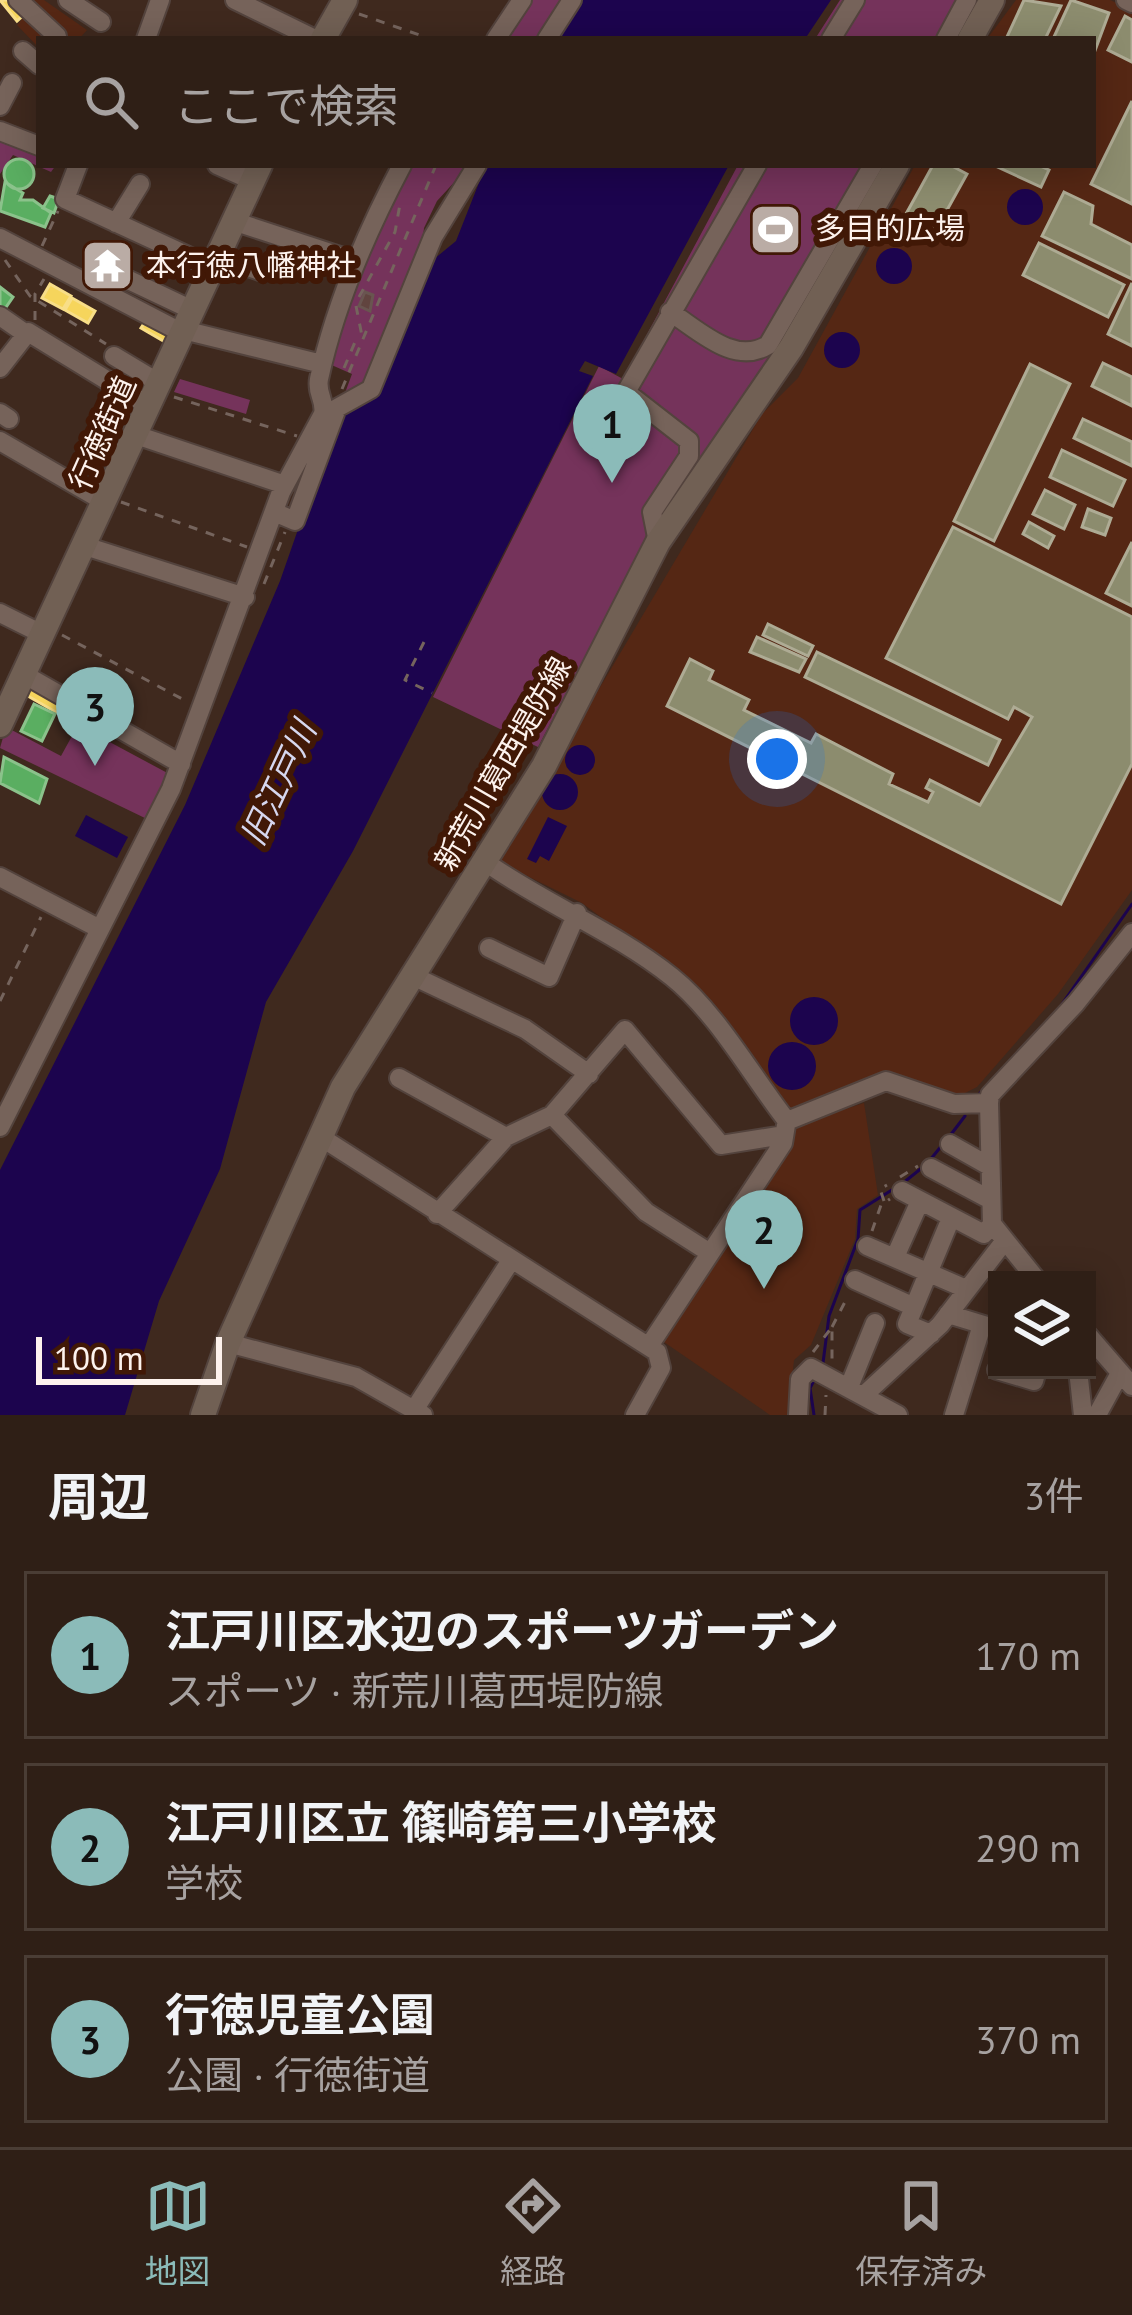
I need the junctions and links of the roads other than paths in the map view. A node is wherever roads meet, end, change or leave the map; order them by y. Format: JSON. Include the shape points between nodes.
{"nodes":[{"id":1,"x":18,"y":0,"type":"edge"},
{"id":2,"x":68,"y":0,"type":"edge"},
{"id":3,"x":160,"y":0,"type":"edge"},
{"id":4,"x":235,"y":0,"type":"edge"},
{"id":5,"x":572,"y":0,"type":"edge"},
{"id":6,"x":855,"y":0,"type":"edge"},
{"id":7,"x":967,"y":0,"type":"edge"},
{"id":8,"x":992,"y":0,"type":"edge"},
{"id":9,"x":338,"y":2,"type":"edge"},
{"id":10,"x":512,"y":2,"type":"edge"},
{"id":11,"x":101,"y":22,"type":"dead end"},
{"id":12,"x":57,"y":36,"type":"dead end"},
{"id":13,"x":147,"y":36,"type":"edge"},
{"id":14,"x":313,"y":36,"type":"edge"},
{"id":15,"x":321,"y":36,"type":"edge"},
{"id":16,"x":497,"y":36,"type":"edge"},
{"id":17,"x":549,"y":36,"type":"edge"},
{"id":18,"x":834,"y":36,"type":"edge"},
{"id":19,"x":948,"y":36,"type":"edge"},
{"id":20,"x":972,"y":36,"type":"edge"},
{"id":21,"x":23,"y":51,"type":"dead end"},
{"id":22,"x":36,"y":62,"type":"edge"},
{"id":23,"x":12,"y":83,"type":"dead end"},
{"id":24,"x":0,"y":106,"type":"edge"},
{"id":25,"x":0,"y":130,"type":"edge"},
{"id":26,"x":36,"y":145,"type":"edge"},
{"id":27,"x":76,"y":168,"type":"edge"},
{"id":28,"x":408,"y":168,"type":"edge"},
{"id":29,"x":475,"y":168,"type":"edge"},
{"id":30,"x":755,"y":168,"type":"edge"},
{"id":31,"x":871,"y":168,"type":"edge"},
{"id":32,"x":895,"y":168,"type":"edge"},
{"id":33,"x":257,"y":173,"type":"edge"},
{"id":34,"x":140,"y":184,"type":"dead end"},
{"id":35,"x":233,"y":221,"type":"junction"},
{"id":36,"x":116,"y":223,"type":"junction"},
{"id":37,"x":0,"y":238,"type":"edge"},
{"id":38,"x":215,"y":261,"type":"junction"},
{"id":39,"x":356,"y":261,"type":"junction"},
{"id":40,"x":260,"y":271,"type":"dead end"},
{"id":41,"x":116,"y":274,"type":"dead end"},
{"id":42,"x":670,"y":312,"type":"junction"},
{"id":43,"x":0,"y":316,"type":"edge"},
{"id":44,"x":188,"y":321,"type":"junction"},
{"id":45,"x":27,"y":333,"type":"junction"},
{"id":46,"x":114,"y":352,"type":"road end"},
{"id":47,"x":322,"y":364,"type":"junction"},
{"id":48,"x":0,"y":368,"type":"edge"},
{"id":49,"x":154,"y":394,"type":"junction"},
{"id":50,"x":136,"y":434,"type":"junction"},
{"id":51,"x":0,"y":441,"type":"edge"},
{"id":52,"x":285,"y":485,"type":"junction"},
{"id":53,"x":106,"y":500,"type":"junction"},
{"id":54,"x":274,"y":512,"type":"junction"},
{"id":55,"x":658,"y":542,"type":"junction"},
{"id":56,"x":85,"y":546,"type":"junction"},
{"id":57,"x":244,"y":597,"type":"junction"},
{"id":58,"x":0,"y":613,"type":"edge"},
{"id":59,"x":46,"y":632,"type":"junction"},
{"id":60,"x":25,"y":675,"type":"junction"},
{"id":61,"x":6,"y":698,"type":"edge"},
{"id":62,"x":0,"y":725,"type":"edge"},
{"id":63,"x":182,"y":764,"type":"junction"},
{"id":64,"x":484,"y":861,"type":"junction"},
{"id":65,"x":0,"y":878,"type":"edge"},
{"id":66,"x":578,"y":913,"type":"junction"},
{"id":67,"x":98,"y":928,"type":"junction"},
{"id":68,"x":1132,"y":933,"type":"edge"},
{"id":69,"x":489,"y":948,"type":"dead end"},
{"id":70,"x":413,"y":976,"type":"junction"},
{"id":71,"x":589,"y":1074,"type":"junction"},
{"id":72,"x":399,"y":1078,"type":"dead end"},
{"id":73,"x":989,"y":1103,"type":"junction"},
{"id":74,"x":552,"y":1115,"type":"junction"},
{"id":75,"x":0,"y":1127,"type":"edge"},
{"id":76,"x":785,"y":1128,"type":"junction"},
{"id":77,"x":319,"y":1136,"type":"junction"},
{"id":78,"x":506,"y":1137,"type":"junction"},
{"id":79,"x":950,"y":1144,"type":"dead end"},
{"id":80,"x":989,"y":1166,"type":"junction"},
{"id":81,"x":931,"y":1168,"type":"dead end"},
{"id":82,"x":902,"y":1192,"type":"dead end"},
{"id":83,"x":988,"y":1198,"type":"junction"},
{"id":84,"x":920,"y":1201,"type":"junction"},
{"id":85,"x":436,"y":1214,"type":"junction"},
{"id":86,"x":951,"y":1218,"type":"junction"},
{"id":87,"x":992,"y":1224,"type":"junction"},
{"id":88,"x":1003,"y":1243,"type":"junction"},
{"id":89,"x":867,"y":1246,"type":"dead end"},
{"id":90,"x":710,"y":1252,"type":"junction"},
{"id":91,"x":895,"y":1257,"type":"junction"},
{"id":92,"x":510,"y":1262,"type":"junction"},
{"id":93,"x":1029,"y":1271,"type":"edge"},
{"id":94,"x":929,"y":1272,"type":"junction"},
{"id":95,"x":855,"y":1280,"type":"dead end"},
{"id":96,"x":966,"y":1289,"type":"junction"},
{"id":97,"x":914,"y":1306,"type":"junction"},
{"id":98,"x":948,"y":1314,"type":"junction"},
{"id":99,"x":875,"y":1322,"type":"dead end"},
{"id":100,"x":988,"y":1327,"type":"edge"},
{"id":101,"x":988,"y":1329,"type":"edge"},
{"id":102,"x":931,"y":1334,"type":"junction"},
{"id":103,"x":228,"y":1343,"type":"junction"},
{"id":104,"x":1096,"y":1345,"type":"edge"},
{"id":105,"x":649,"y":1346,"type":"junction"},
{"id":106,"x":971,"y":1362,"type":"junction"},
{"id":107,"x":988,"y":1367,"type":"edge"},
{"id":108,"x":1079,"y":1379,"type":"edge"},
{"id":109,"x":1126,"y":1380,"type":"edge"},
{"id":110,"x":857,"y":1391,"type":"junction"},
{"id":111,"x":644,"y":1412,"type":"edge"},
{"id":112,"x":418,"y":1413,"type":"edge"},
{"id":113,"x":203,"y":1415,"type":"edge"},
{"id":114,"x":799,"y":1415,"type":"edge"},
{"id":115,"x":898,"y":1415,"type":"edge"},
{"id":116,"x":954,"y":1415,"type":"edge"},
{"id":117,"x":1083,"y":1415,"type":"edge"},
{"id":118,"x":1097,"y":1415,"type":"edge"}],
"edges":[{"from":1,"to":12,"type":"street"},
{"from":2,"to":11,"type":"street"},
{"from":3,"to":13,"type":"street"},
{"from":4,"to":14,"type":"street"},
{"from":5,"to":17,"type":"street"},
{"from":6,"to":18,"type":"street"},
{"from":7,"to":19,"type":"street"},
{"from":8,"to":20,"type":"main road"},
{"from":9,"to":15,"type":"main road"},
{"from":10,"to":16,"type":"street"},
{"from":21,"to":22,"type":"street"},
{"from":23,"to":24,"type":"street"},
{"from":25,"to":26,"type":"street"},
{"from":27,"to":36,"type":"street","via":[[64,199]]},
{"from":28,"to":39,"type":"street"},
{"from":29,"to":54,"type":"street","via":[[433,237],[371,389],[337,408],[295,521]]},
{"from":30,"to":42,"type":"street"},
{"from":31,"to":42,"type":"street","via":[[768,345],[742,354]]},
{"from":32,"to":55,"type":"main road","name":"新荒川葛西堤防線","via":[[790,348]]},
{"from":33,"to":35,"type":"main road","name":"行徳街道"},
{"from":34,"to":36,"type":"street"},
{"from":35,"to":38,"type":"main road","name":"行徳街道"},
{"from":35,"to":39,"type":"street"},
{"from":36,"to":38,"type":"street"},
{"from":37,"to":44,"type":"street"},
{"from":38,"to":40,"type":"street"},
{"from":38,"to":44,"type":"main road","name":"行徳街道"},
{"from":39,"to":47,"type":"street"},
{"from":41,"to":44,"type":"street"},
{"from":42,"to":55,"type":"street","via":[[626,392],[690,447],[652,512]]},
{"from":43,"to":45,"type":"street"},
{"from":44,"to":47,"type":"street"},
{"from":44,"to":49,"type":"main road","name":"行徳街道"},
{"from":45,"to":48,"type":"street"},
{"from":45,"to":49,"type":"street"},
{"from":46,"to":49,"type":"street"},
{"from":47,"to":52,"type":"street","via":[[317,392],[325,408]]},
{"from":49,"to":50,"type":"main road","name":"行徳街道"},
{"from":50,"to":52,"type":"street"},
{"from":50,"to":53,"type":"main road","name":"行徳街道"},
{"from":51,"to":53,"type":"street"},
{"from":52,"to":54,"type":"street"},
{"from":53,"to":56,"type":"main road","name":"行徳街道"},
{"from":54,"to":57,"type":"street"},
{"from":55,"to":64,"type":"main road","name":"新荒川葛西堤防線","via":[[544,766]]},
{"from":56,"to":57,"type":"street"},
{"from":56,"to":59,"type":"main road","name":"行徳街道"},
{"from":57,"to":63,"type":"street"},
{"from":58,"to":59,"type":"street"},
{"from":59,"to":60,"type":"main road","name":"行徳街道"},
{"from":60,"to":61,"type":"main road","name":"行徳街道"},
{"from":60,"to":63,"type":"street"},
{"from":61,"to":62,"type":"main road","name":"行徳街道"},
{"from":63,"to":67,"type":"street"},
{"from":64,"to":66,"type":"street"},
{"from":64,"to":70,"type":"main road","name":"新荒川葛西堤防線"},
{"from":65,"to":67,"type":"street"},
{"from":66,"to":69,"type":"street","via":[[550,977]]},
{"from":66,"to":76,"type":"street","via":[[690,994]]},
{"from":67,"to":75,"type":"street"},
{"from":68,"to":73,"type":"street"},
{"from":70,"to":71,"type":"street","via":[[525,1029]]},
{"from":70,"to":77,"type":"main road","name":"新荒川葛西堤防線"},
{"from":71,"to":74,"type":"street"},
{"from":71,"to":76,"type":"street","via":[[625,1030],[721,1145]]},
{"from":72,"to":78,"type":"street"},
{"from":73,"to":76,"type":"street","via":[[954,1104],[886,1081]]},
{"from":73,"to":80,"type":"street"},
{"from":74,"to":78,"type":"street"},
{"from":74,"to":90,"type":"street","via":[[646,1212]]},
{"from":76,"to":90,"type":"street"},
{"from":77,"to":85,"type":"street"},
{"from":77,"to":103,"type":"main road","name":"新荒川葛西堤防線"},
{"from":78,"to":85,"type":"street"},
{"from":79,"to":80,"type":"street"},
{"from":80,"to":83,"type":"street"},
{"from":81,"to":83,"type":"street"},
{"from":82,"to":84,"type":"street"},
{"from":83,"to":87,"type":"street"},
{"from":84,"to":86,"type":"street"},
{"from":84,"to":91,"type":"street"},
{"from":85,"to":92,"type":"street"},
{"from":86,"to":87,"type":"street","via":[[984,1234]]},
{"from":86,"to":94,"type":"street"},
{"from":87,"to":88,"type":"street"},
{"from":88,"to":93,"type":"street"},
{"from":88,"to":96,"type":"street"},
{"from":89,"to":91,"type":"street"},
{"from":90,"to":105,"type":"street"},
{"from":91,"to":94,"type":"street"},
{"from":92,"to":105,"type":"street"},
{"from":92,"to":112,"type":"street"},
{"from":94,"to":96,"type":"street"},
{"from":94,"to":97,"type":"street"},
{"from":95,"to":97,"type":"street"},
{"from":96,"to":98,"type":"street"},
{"from":97,"to":102,"type":"street","via":[[907,1324]]},
{"from":98,"to":100,"type":"street"},
{"from":98,"to":102,"type":"street"},
{"from":99,"to":110,"type":"street"},
{"from":101,"to":106,"type":"street"},
{"from":102,"to":110,"type":"street"},
{"from":103,"to":112,"type":"street","via":[[356,1377]]},
{"from":103,"to":113,"type":"main road","name":"新荒川葛西堤防線"},
{"from":104,"to":109,"type":"street"},
{"from":105,"to":111,"type":"street","via":[[661,1368]]},
{"from":106,"to":107,"type":"street"},
{"from":106,"to":116,"type":"street"},
{"from":108,"to":117,"type":"street"},
{"from":109,"to":118,"type":"street"},
{"from":110,"to":114,"type":"street","via":[[820,1367],[800,1379]]},
{"from":110,"to":115,"type":"street"}]}
